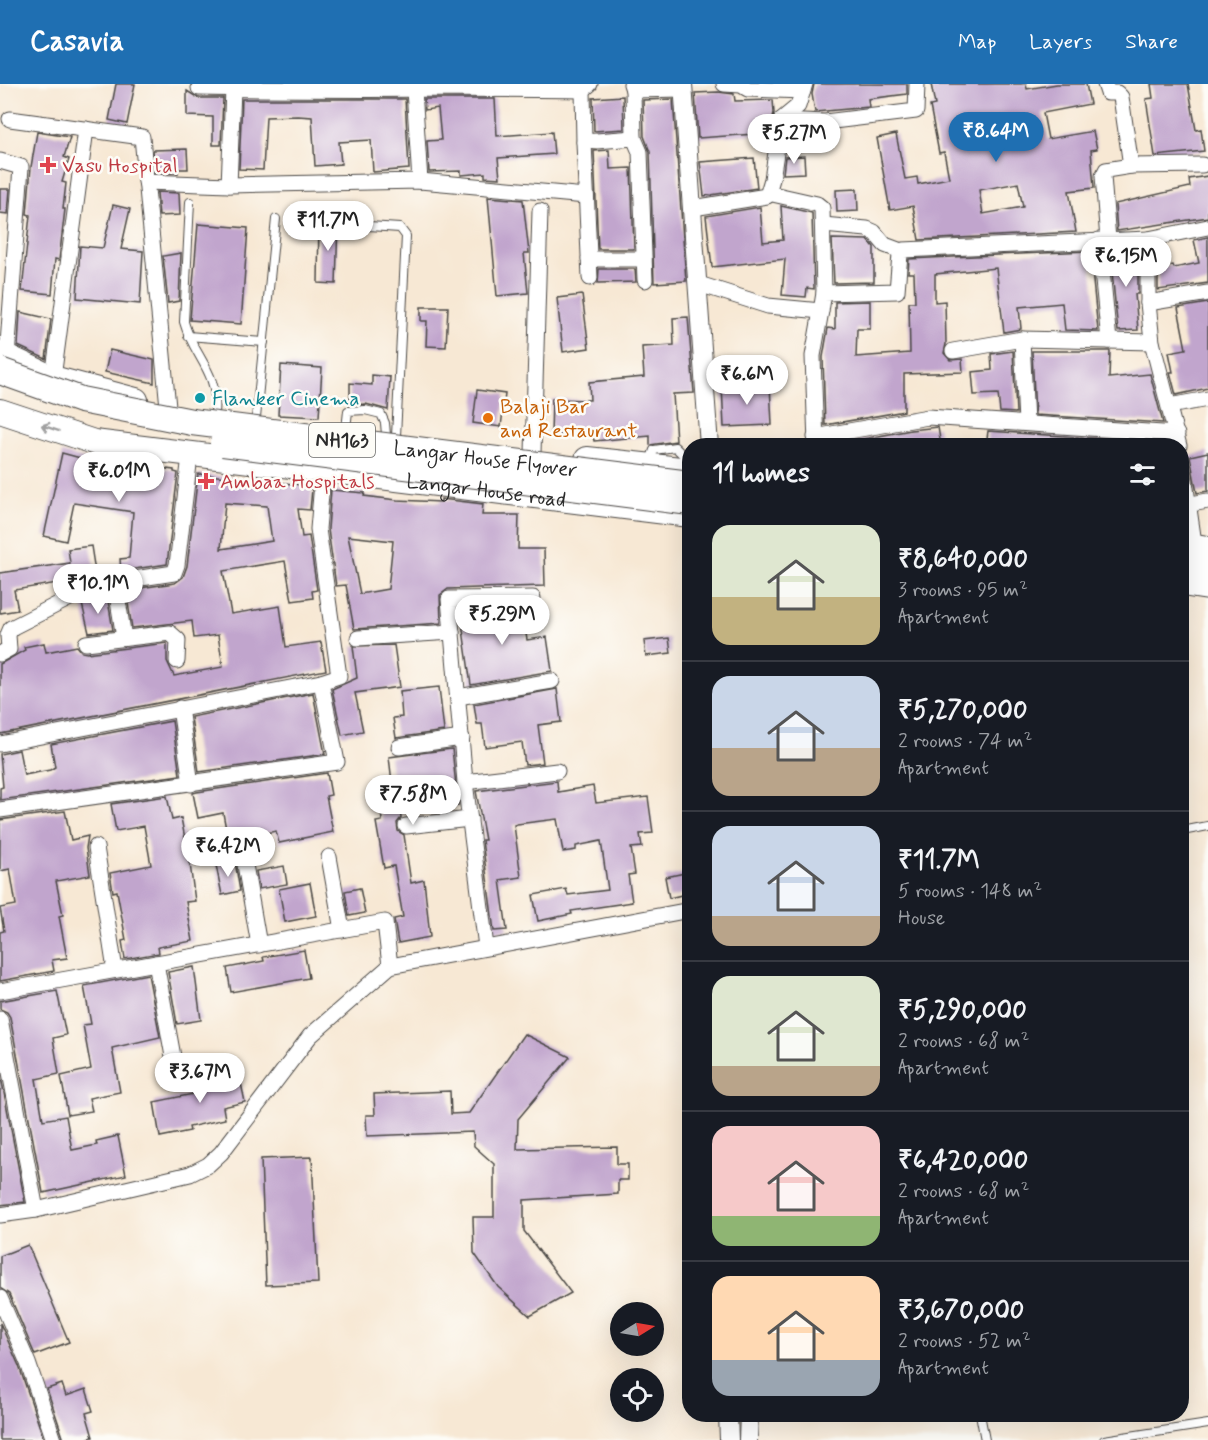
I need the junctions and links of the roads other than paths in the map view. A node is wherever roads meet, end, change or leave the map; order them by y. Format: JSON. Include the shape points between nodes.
{"nodes":[{"id":1,"x":724,"y":84,"type":"edge"},
{"id":2,"x":739,"y":84,"type":"edge"},
{"id":3,"x":917,"y":84,"type":"edge"},
{"id":4,"x":1105,"y":84,"type":"edge"},
{"id":5,"x":477,"y":86,"type":"edge"},
{"id":6,"x":498,"y":86,"type":"edge"},
{"id":7,"x":683,"y":86,"type":"edge"},
{"id":8,"x":586,"y":87,"type":"edge"},
{"id":9,"x":632,"y":87,"type":"edge"},
{"id":10,"x":804,"y":87,"type":"edge"},
{"id":11,"x":199,"y":88,"type":"dead end"},
{"id":12,"x":325,"y":88,"type":"edge"},
{"id":13,"x":233,"y":89,"type":"junction"},
{"id":14,"x":414,"y":90,"type":"junction"},
{"id":15,"x":10,"y":119,"type":"dead end"},
{"id":16,"x":782,"y":120,"type":"junction"},
{"id":17,"x":86,"y":129,"type":"junction"},
{"id":18,"x":634,"y":138,"type":"junction"},
{"id":19,"x":584,"y":142,"type":"junction"},
{"id":20,"x":0,"y":161,"type":"edge"},
{"id":21,"x":1202,"y":165,"type":"dead end"},
{"id":22,"x":1131,"y":166,"type":"junction"},
{"id":23,"x":420,"y":181,"type":"junction"},
{"id":24,"x":146,"y":182,"type":"junction"},
{"id":25,"x":229,"y":185,"type":"junction"},
{"id":26,"x":768,"y":193,"type":"junction"},
{"id":27,"x":586,"y":196,"type":"junction"},
{"id":28,"x":190,"y":202,"type":"dead end"},
{"id":29,"x":693,"y":208,"type":"junction"},
{"id":30,"x":540,"y":211,"type":"dead end"},
{"id":31,"x":276,"y":219,"type":"dead end"},
{"id":32,"x":353,"y":225,"type":"dead end"},
{"id":33,"x":823,"y":225,"type":"junction"},
{"id":34,"x":1208,"y":227,"type":"edge"},
{"id":35,"x":1148,"y":239,"type":"junction"},
{"id":36,"x":1103,"y":240,"type":"junction"},
{"id":37,"x":901,"y":251,"type":"junction"},
{"id":38,"x":589,"y":259,"type":"junction"},
{"id":39,"x":644,"y":259,"type":"junction"},
{"id":40,"x":590,"y":278,"type":"dead end"},
{"id":41,"x":645,"y":280,"type":"dead end"},
{"id":42,"x":699,"y":284,"type":"junction"},
{"id":43,"x":824,"y":293,"type":"junction"},
{"id":44,"x":1208,"y":293,"type":"edge"},
{"id":45,"x":1148,"y":303,"type":"junction"},
{"id":46,"x":822,"y":311,"type":"junction"},
{"id":47,"x":188,"y":336,"type":"junction"},
{"id":48,"x":1022,"y":339,"type":"junction"},
{"id":49,"x":1109,"y":341,"type":"junction"},
{"id":50,"x":264,"y":342,"type":"junction"},
{"id":51,"x":1152,"y":342,"type":"junction"},
{"id":52,"x":953,"y":351,"type":"dead end"},
{"id":53,"x":2,"y":360,"type":"edge"},
{"id":54,"x":53,"y":378,"type":"junction"},
{"id":55,"x":0,"y":389,"type":"edge"},
{"id":56,"x":1208,"y":399,"type":"edge"},
{"id":57,"x":160,"y":405,"type":"junction"},
{"id":58,"x":1169,"y":406,"type":"junction"},
{"id":59,"x":0,"y":411,"type":"edge"},
{"id":60,"x":215,"y":413,"type":"junction"},
{"id":61,"x":256,"y":418,"type":"junction"},
{"id":62,"x":1026,"y":423,"type":"junction"},
{"id":63,"x":391,"y":435,"type":"junction"},
{"id":64,"x":709,"y":438,"type":"edge"},
{"id":65,"x":815,"y":438,"type":"edge"},
{"id":66,"x":829,"y":438,"type":"edge"},
{"id":67,"x":1160,"y":438,"type":"edge"},
{"id":68,"x":1177,"y":438,"type":"edge"},
{"id":69,"x":146,"y":449,"type":"junction"},
{"id":70,"x":544,"y":454,"type":"junction"},
{"id":71,"x":190,"y":456,"type":"junction"},
{"id":72,"x":323,"y":472,"type":"junction"},
{"id":73,"x":682,"y":473,"type":"edge"},
{"id":74,"x":682,"y":474,"type":"edge"},
{"id":75,"x":1189,"y":494,"type":"edge"},
{"id":76,"x":552,"y":499,"type":"junction"},
{"id":77,"x":682,"y":501,"type":"edge"},
{"id":78,"x":1208,"y":501,"type":"edge"},
{"id":79,"x":1191,"y":504,"type":"junction"},
{"id":80,"x":682,"y":514,"type":"edge"},
{"id":81,"x":1195,"y":541,"type":"edge"},
{"id":82,"x":1189,"y":565,"type":"edge"},
{"id":83,"x":1208,"y":568,"type":"edge"},
{"id":84,"x":116,"y":582,"type":"junction"},
{"id":85,"x":1189,"y":585,"type":"edge"},
{"id":86,"x":1208,"y":588,"type":"edge"},
{"id":87,"x":533,"y":598,"type":"dead end"},
{"id":88,"x":452,"y":632,"type":"junction"},
{"id":89,"x":124,"y":638,"type":"junction"},
{"id":90,"x":358,"y":638,"type":"dead end"},
{"id":91,"x":86,"y":643,"type":"dead end"},
{"id":92,"x":0,"y":654,"type":"edge"},
{"id":93,"x":177,"y":662,"type":"dead end"},
{"id":94,"x":552,"y":681,"type":"dead end"},
{"id":95,"x":321,"y":682,"type":"junction"},
{"id":96,"x":458,"y":697,"type":"junction"},
{"id":97,"x":180,"y":708,"type":"junction"},
{"id":98,"x":462,"y":738,"type":"junction"},
{"id":99,"x":0,"y":744,"type":"edge"},
{"id":100,"x":399,"y":747,"type":"dead end"},
{"id":101,"x":556,"y":771,"type":"dead end"},
{"id":102,"x":465,"y":782,"type":"junction"},
{"id":103,"x":191,"y":784,"type":"junction"},
{"id":104,"x":0,"y":810,"type":"edge"},
{"id":105,"x":470,"y":819,"type":"junction"},
{"id":106,"x":405,"y":826,"type":"dead end"},
{"id":107,"x":1208,"y":826,"type":"edge"},
{"id":108,"x":1189,"y":830,"type":"edge"},
{"id":109,"x":96,"y":847,"type":"dead end"},
{"id":110,"x":329,"y":857,"type":"dead end"},
{"id":111,"x":244,"y":859,"type":"dead end"},
{"id":112,"x":682,"y":911,"type":"edge"},
{"id":113,"x":342,"y":930,"type":"junction"},
{"id":114,"x":259,"y":945,"type":"junction"},
{"id":115,"x":486,"y":947,"type":"junction"},
{"id":116,"x":156,"y":963,"type":"junction"},
{"id":117,"x":390,"y":966,"type":"junction"},
{"id":118,"x":115,"y":970,"type":"junction"},
{"id":119,"x":0,"y":991,"type":"edge"},
{"id":120,"x":0,"y":1019,"type":"edge"},
{"id":121,"x":174,"y":1062,"type":"dead end"},
{"id":122,"x":36,"y":1210,"type":"junction"},
{"id":123,"x":0,"y":1215,"type":"edge"},
{"id":124,"x":0,"y":1298,"type":"edge"},
{"id":125,"x":728,"y":1422,"type":"edge"},
{"id":126,"x":749,"y":1422,"type":"edge"},
{"id":127,"x":982,"y":1422,"type":"edge"},
{"id":128,"x":1208,"y":1424,"type":"edge"},
{"id":129,"x":54,"y":1440,"type":"edge"},
{"id":130,"x":729,"y":1440,"type":"edge"},
{"id":131,"x":748,"y":1440,"type":"edge"},
{"id":132,"x":985,"y":1440,"type":"edge"},
{"id":133,"x":1104,"y":1440,"type":"edge"}],
"edges":[{"from":1,"to":2,"type":"street"},
{"from":2,"to":10,"type":"street","via":[[748,89]]},
{"from":3,"to":16,"type":"street","via":[[916,111],[825,122]]},
{"from":4,"to":22,"type":"street","via":[[1108,93],[1115,92],[1120,97]]},
{"from":5,"to":6,"type":"street"},
{"from":5,"to":14,"type":"street"},
{"from":6,"to":8,"type":"street"},
{"from":7,"to":9,"type":"street"},
{"from":7,"to":29,"type":"street"},
{"from":8,"to":19,"type":"street"},
{"from":9,"to":18,"type":"street"},
{"from":10,"to":16,"type":"street","via":[[798,106]]},
{"from":11,"to":13,"type":"street"},
{"from":12,"to":13,"type":"street"},
{"from":12,"to":14,"type":"street"},
{"from":13,"to":25,"type":"street"},
{"from":14,"to":23,"type":"street"},
{"from":15,"to":17,"type":"street"},
{"from":16,"to":26,"type":"street"},
{"from":17,"to":24,"type":"street","via":[[142,137]]},
{"from":17,"to":54,"type":"street"},
{"from":18,"to":19,"type":"street"},
{"from":18,"to":39,"type":"street","via":[[639,152]]},
{"from":19,"to":27,"type":"street"},
{"from":20,"to":53,"type":"street","via":[[21,167]]},
{"from":21,"to":22,"type":"street"},
{"from":22,"to":36,"type":"street","via":[[1104,172]]},
{"from":23,"to":25,"type":"street"},
{"from":23,"to":27,"type":"street"},
{"from":24,"to":25,"type":"street"},
{"from":24,"to":57,"type":"street"},
{"from":26,"to":29,"type":"street"},
{"from":26,"to":33,"type":"street","via":[[820,206]]},
{"from":27,"to":38,"type":"street"},
{"from":28,"to":47,"type":"lane","via":[[184,322]]},
{"from":29,"to":42,"type":"street"},
{"from":30,"to":70,"type":"street"},
{"from":31,"to":50,"type":"lane"},
{"from":32,"to":63,"type":"lane","via":[[400,228],[406,236]]},
{"from":33,"to":37,"type":"street","via":[[867,229],[885,245]]},
{"from":33,"to":43,"type":"street"},
{"from":34,"to":35,"type":"street"},
{"from":35,"to":36,"type":"street"},
{"from":35,"to":45,"type":"street"},
{"from":36,"to":37,"type":"street"},
{"from":36,"to":49,"type":"street"},
{"from":37,"to":43,"type":"street","via":[[897,291]]},
{"from":38,"to":39,"type":"street"},
{"from":38,"to":40,"type":"street"},
{"from":39,"to":41,"type":"street"},
{"from":42,"to":46,"type":"street","via":[[768,306]]},
{"from":42,"to":64,"type":"street"},
{"from":43,"to":46,"type":"street"},
{"from":44,"to":45,"type":"street"},
{"from":45,"to":51,"type":"street"},
{"from":46,"to":65,"type":"street","via":[[813,356]]},
{"from":47,"to":50,"type":"lane"},
{"from":47,"to":60,"type":"lane","via":[[214,382]]},
{"from":48,"to":49,"type":"street"},
{"from":48,"to":52,"type":"street"},
{"from":48,"to":62,"type":"street"},
{"from":49,"to":51,"type":"street"},
{"from":50,"to":61,"type":"lane"},
{"from":51,"to":58,"type":"street"},
{"from":53,"to":54,"type":"main road","name":"Langar House road"},
{"from":53,"to":74,"type":"highway","name":"Langar House Flyover","number":"NH163","bridge":true,"via":[[81,400],[192,422]]},
{"from":54,"to":57,"type":"main road","name":"Langar House road"},
{"from":55,"to":77,"type":"highway","name":"Langar House Flyover","number":"NH163","bridge":true,"via":[[77,416],[190,438]]},
{"from":56,"to":58,"type":"street"},
{"from":57,"to":60,"type":"main road","name":"Langar House road"},
{"from":57,"to":69,"type":"main road"},
{"from":58,"to":68,"type":"street"},
{"from":69,"to":59,"type":"main road","name":"Langar House road","one_way":true,"via":[[94,442]]},
{"from":60,"to":61,"type":"main road","name":"Langar House road"},
{"from":61,"to":63,"type":"main road","name":"Langar House road"},
{"from":62,"to":66,"type":"street","via":[[928,417]]},
{"from":62,"to":67,"type":"street"},
{"from":63,"to":70,"type":"main road","name":"Langar House road"},
{"from":69,"to":71,"type":"main road","name":"Langar House road"},
{"from":70,"to":73,"type":"main road","name":"Langar House road"},
{"from":70,"to":76,"type":"main road"},
{"from":71,"to":72,"type":"main road","name":"Langar House road"},
{"from":71,"to":84,"type":"street","via":[[177,569],[165,576]]},
{"from":72,"to":76,"type":"main road","name":"Langar House road"},
{"from":72,"to":95,"type":"street","via":[[318,529],[339,676]]},
{"from":75,"to":79,"type":"street"},
{"from":76,"to":80,"type":"main road","name":"Langar House road"},
{"from":78,"to":79,"type":"street"},
{"from":79,"to":81,"type":"street"},
{"from":82,"to":83,"type":"highway"},
{"from":84,"to":89,"type":"street"},
{"from":84,"to":92,"type":"street","via":[[74,596],[15,625],[8,635],[9,650]]},
{"from":85,"to":86,"type":"main road"},
{"from":87,"to":88,"type":"street","via":[[449,599]]},
{"from":88,"to":90,"type":"street"},
{"from":88,"to":96,"type":"street"},
{"from":89,"to":91,"type":"street"},
{"from":89,"to":93,"type":"street","via":[[174,634],[178,640]]},
{"from":94,"to":96,"type":"street"},
{"from":95,"to":97,"type":"street"},
{"from":95,"to":103,"type":"street","via":[[337,762]]},
{"from":96,"to":98,"type":"street"},
{"from":97,"to":99,"type":"street"},
{"from":97,"to":103,"type":"street"},
{"from":98,"to":100,"type":"street"},
{"from":98,"to":102,"type":"street"},
{"from":101,"to":102,"type":"street"},
{"from":102,"to":105,"type":"street"},
{"from":103,"to":104,"type":"street"},
{"from":105,"to":106,"type":"street"},
{"from":105,"to":115,"type":"street"},
{"from":107,"to":108,"type":"lane"},
{"from":109,"to":118,"type":"street"},
{"from":110,"to":113,"type":"street"},
{"from":111,"to":114,"type":"street"},
{"from":112,"to":115,"type":"street"},
{"from":113,"to":114,"type":"street"},
{"from":113,"to":117,"type":"street","via":[[385,922]]},
{"from":114,"to":116,"type":"street"},
{"from":115,"to":117,"type":"street"},
{"from":116,"to":118,"type":"street"},
{"from":116,"to":121,"type":"street"},
{"from":117,"to":122,"type":"street","via":[[310,1036],[208,1165],[190,1174]]},
{"from":118,"to":119,"type":"street"},
{"from":120,"to":122,"type":"street"},
{"from":122,"to":123,"type":"street"},
{"from":124,"to":129,"type":"street","via":[[28,1363]]},
{"from":125,"to":130,"type":"street"},
{"from":126,"to":131,"type":"street"},
{"from":127,"to":132,"type":"lane"},
{"from":128,"to":133,"type":"lane"}]}
